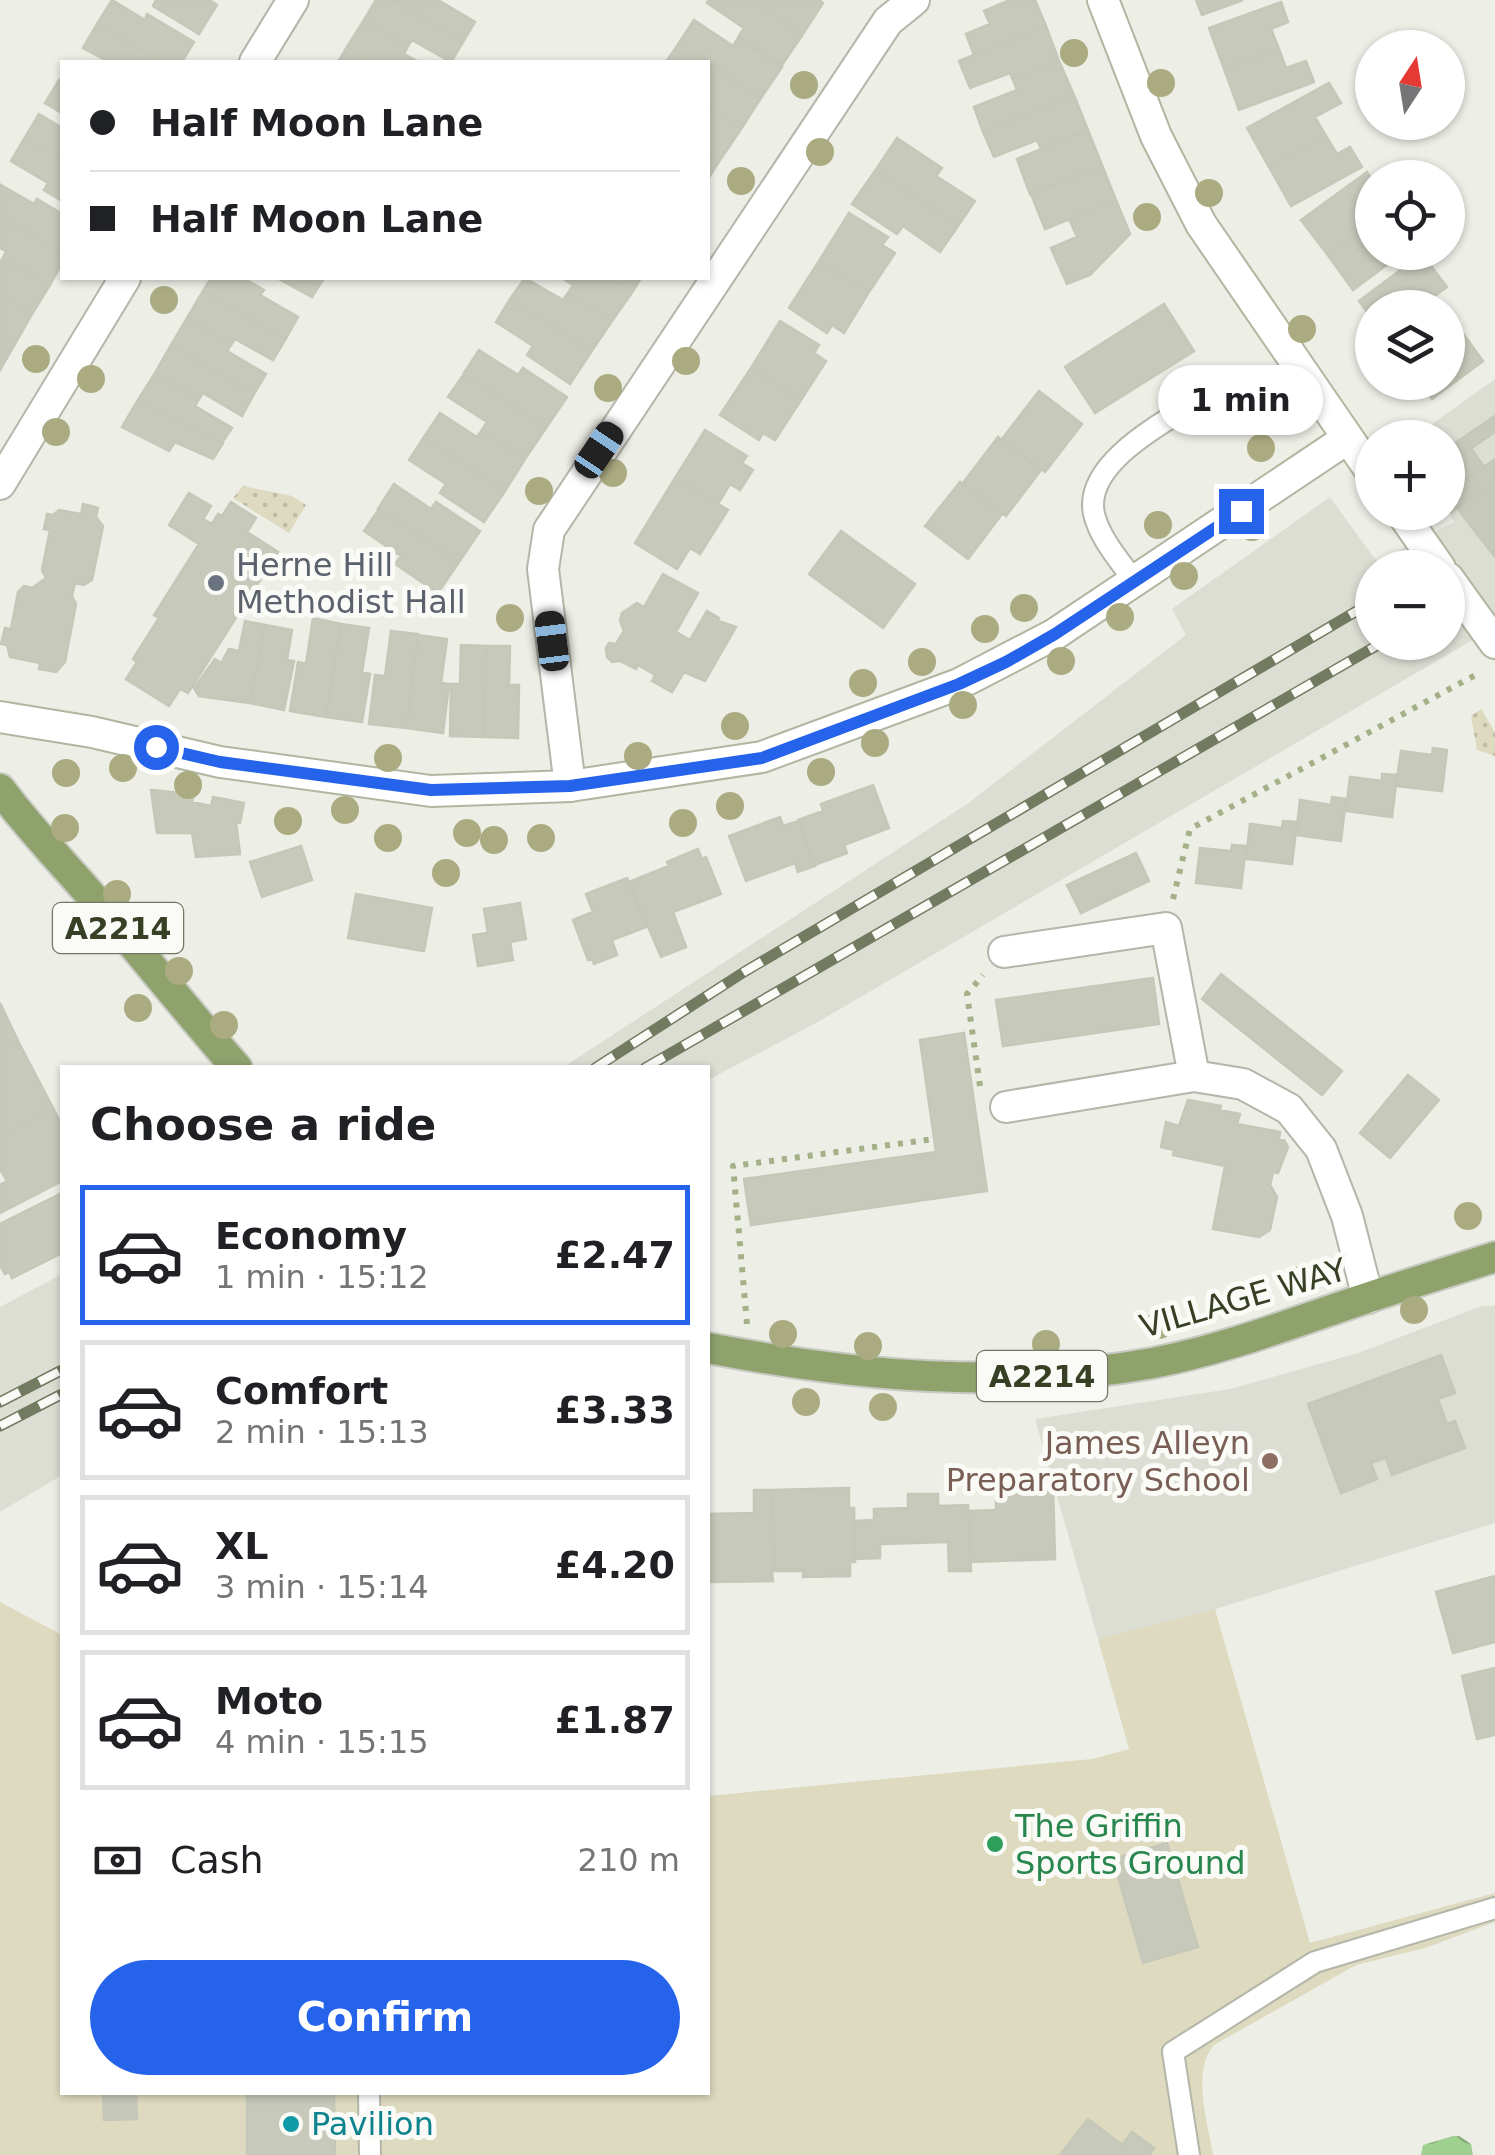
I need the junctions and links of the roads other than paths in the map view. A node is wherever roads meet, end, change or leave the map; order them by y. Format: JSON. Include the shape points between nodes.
{"nodes":[{"id":1,"x":293,"y":0,"type":"edge"},
{"id":2,"x":914,"y":0,"type":"edge"},
{"id":3,"x":1103,"y":0,"type":"edge"},
{"id":4,"x":256,"y":60,"type":"edge"},
{"id":5,"x":124,"y":280,"type":"edge"},
{"id":6,"x":1201,"y":400,"type":"dead end"},
{"id":7,"x":1348,"y":438,"type":"junction"},
{"id":8,"x":1355,"y":448,"type":"edge"},
{"id":9,"x":0,"y":484,"type":"edge"},
{"id":10,"x":1134,"y":582,"type":"junction"},
{"id":11,"x":1465,"y":602,"type":"edge"},
{"id":12,"x":1495,"y":643,"type":"edge"},
{"id":13,"x":0,"y":717,"type":"edge"},
{"id":14,"x":570,"y":786,"type":"junction"},
{"id":15,"x":0,"y":789,"type":"edge"},
{"id":16,"x":1004,"y":952,"type":"road end"},
{"id":17,"x":234,"y":1065,"type":"edge"},
{"id":18,"x":1194,"y":1076,"type":"junction"},
{"id":19,"x":993,"y":1098,"type":"road end"},
{"id":20,"x":1495,"y":1257,"type":"edge"},
{"id":21,"x":1368,"y":1298,"type":"junction"},
{"id":22,"x":710,"y":1348,"type":"edge"},
{"id":23,"x":1495,"y":1908,"type":"edge"},
{"id":24,"x":369,"y":2095,"type":"edge"},
{"id":25,"x":370,"y":2155,"type":"edge"},
{"id":26,"x":1189,"y":2155,"type":"edge"}],
"edges":[{"from":1,"to":4,"type":"street"},
{"from":2,"to":14,"type":"street","via":[[888,21],[548,530],[544,569]]},
{"from":3,"to":7,"type":"street","via":[[1193,210]]},
{"from":5,"to":9,"type":"street"},
{"from":6,"to":10,"type":"lane","via":[[1140,437],[1097,484],[1095,516]]},
{"from":7,"to":8,"type":"street"},
{"from":7,"to":10,"type":"street"},
{"from":10,"to":14,"type":"street","via":[[990,669],[762,758]]},
{"from":11,"to":12,"type":"street"},
{"from":13,"to":14,"type":"street","via":[[220,762],[431,790]]},
{"from":15,"to":17,"type":"main road","number":"A2214"},
{"from":16,"to":18,"type":"street","via":[[1166,928]]},
{"from":18,"to":19,"type":"street"},
{"from":18,"to":21,"type":"street","via":[[1243,1084],[1289,1109],[1321,1149]]},
{"from":20,"to":21,"type":"main road","name":"VILLAGE WAY","number":"A2214"},
{"from":21,"to":22,"type":"main road","name":"VILLAGE WAY","number":"A2214","via":[[1220,1347],[1039,1376],[822,1368]]},
{"from":23,"to":26,"type":"lane","via":[[1315,1962],[1173,2052]]},
{"from":24,"to":25,"type":"lane"}]}
